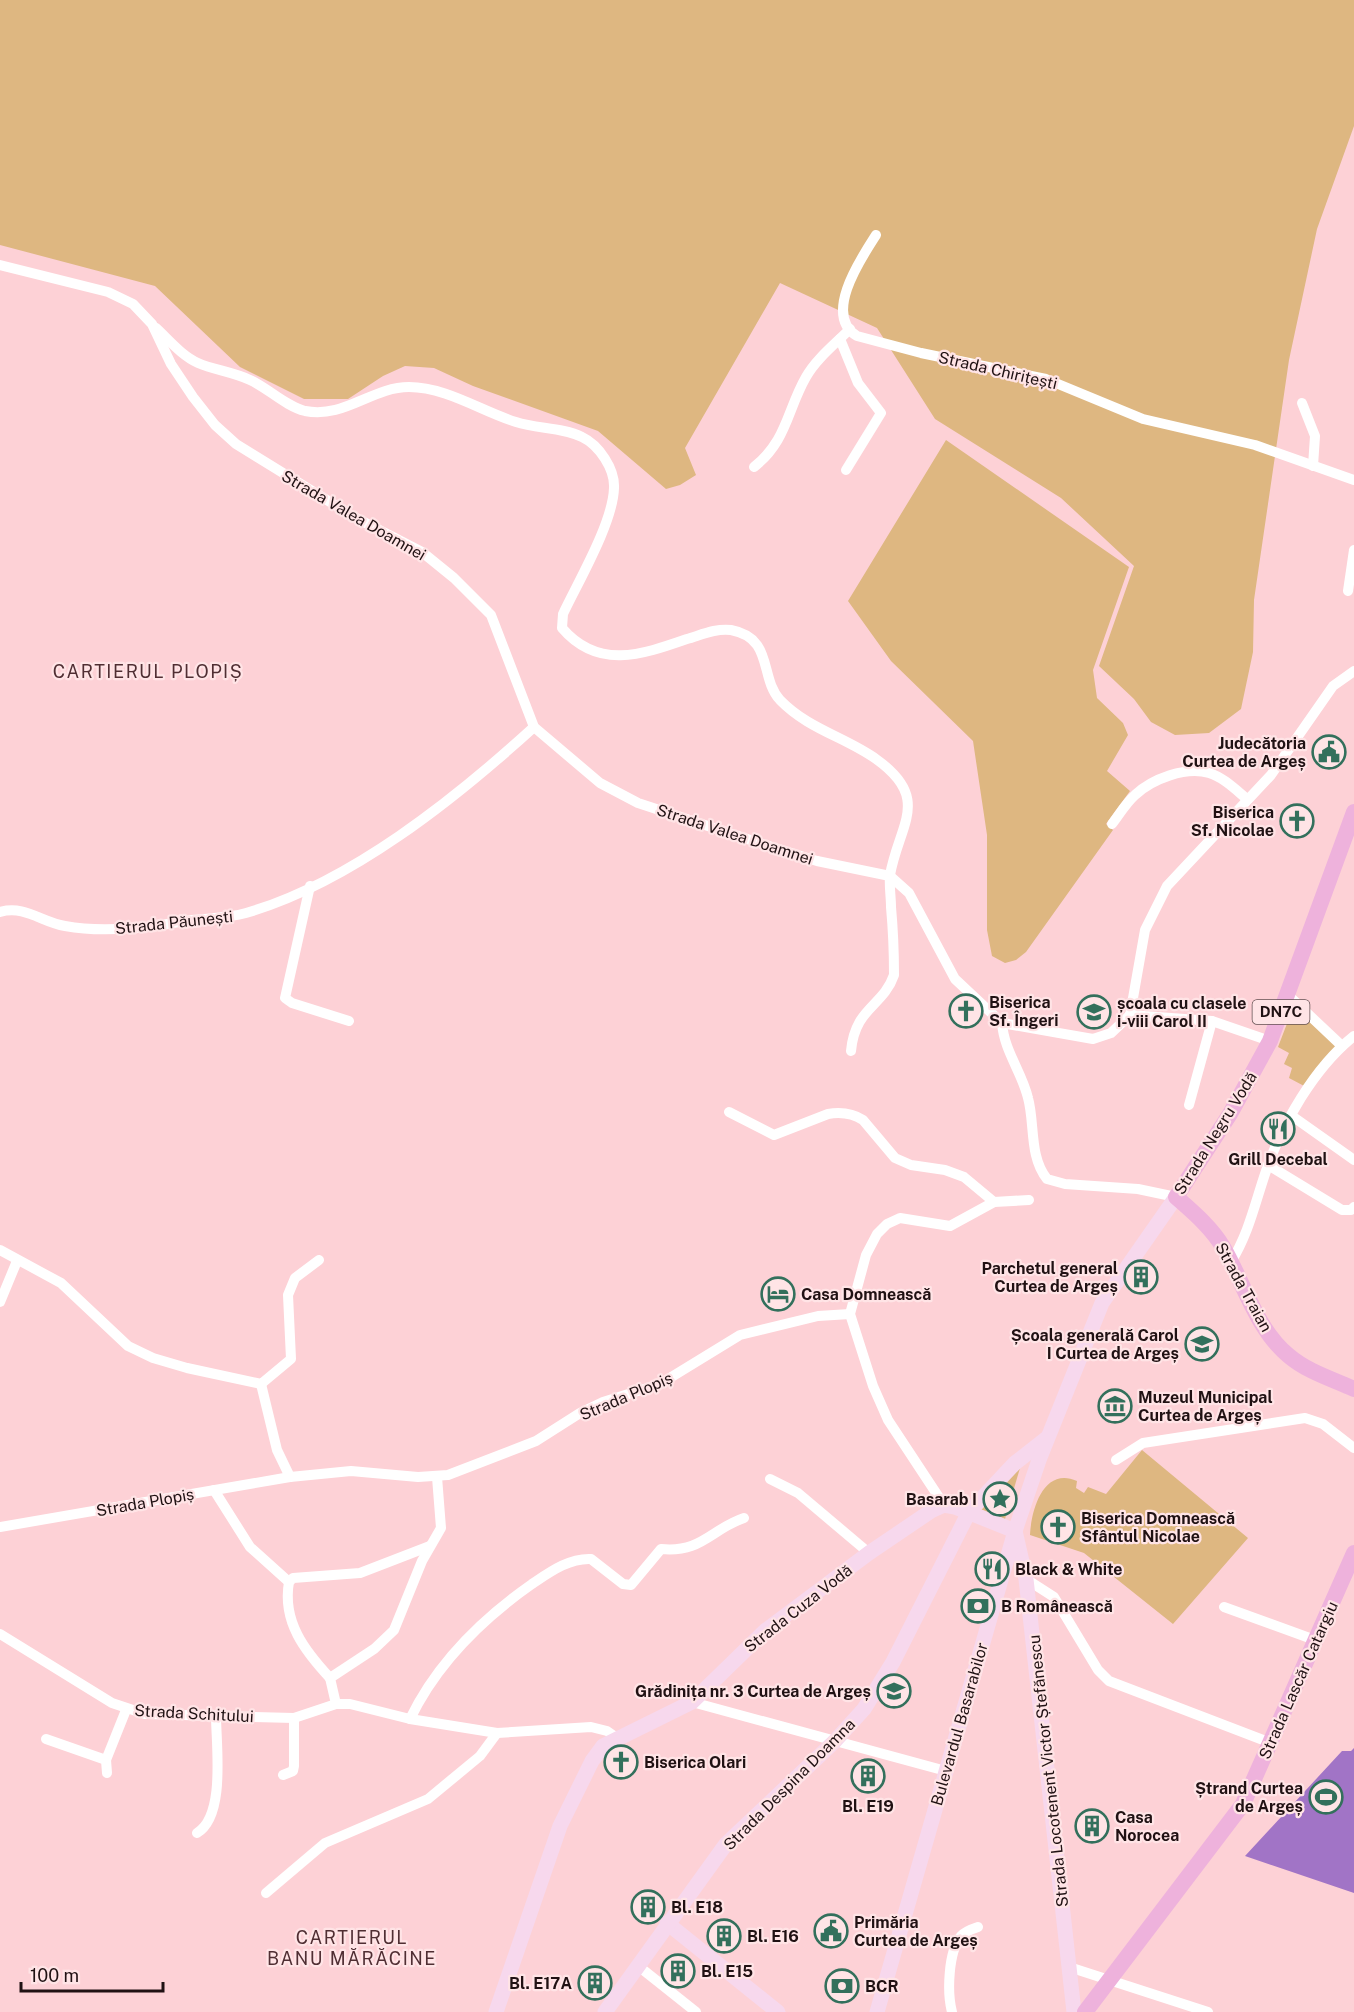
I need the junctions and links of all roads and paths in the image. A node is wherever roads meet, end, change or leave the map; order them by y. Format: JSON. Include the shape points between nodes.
{"nodes":[{"id":1,"x":876,"y":236,"type":"dead end"},
{"id":2,"x":0,"y":265,"type":"edge"},
{"id":3,"x":152,"y":324,"type":"junction"},
{"id":4,"x":850,"y":329,"type":"junction"},
{"id":5,"x":840,"y":339,"type":"junction"},
{"id":6,"x":1302,"y":404,"type":"dead end"},
{"id":7,"x":1313,"y":466,"type":"junction"},
{"id":8,"x":754,"y":467,"type":"dead end"},
{"id":9,"x":846,"y":470,"type":"dead end"},
{"id":10,"x":1354,"y":480,"type":"edge"},
{"id":11,"x":1354,"y":550,"type":"edge"},
{"id":12,"x":1348,"y":591,"type":"dead end"},
{"id":13,"x":1354,"y":671,"type":"edge"},
{"id":14,"x":534,"y":727,"type":"junction"},
{"id":15,"x":1247,"y":799,"type":"junction"},
{"id":16,"x":1354,"y":812,"type":"edge"},
{"id":17,"x":1112,"y":824,"type":"dead end"},
{"id":18,"x":890,"y":876,"type":"junction"},
{"id":19,"x":310,"y":886,"type":"junction"},
{"id":20,"x":0,"y":912,"type":"edge"},
{"id":21,"x":1288,"y":995,"type":"junction"},
{"id":22,"x":1130,"y":1014,"type":"junction"},
{"id":23,"x":349,"y":1021,"type":"dead end"},
{"id":24,"x":1212,"y":1021,"type":"junction"},
{"id":25,"x":1002,"y":1023,"type":"junction"},
{"id":26,"x":1354,"y":1036,"type":"edge"},
{"id":27,"x":1270,"y":1041,"type":"junction"},
{"id":28,"x":1342,"y":1046,"type":"junction"},
{"id":29,"x":851,"y":1051,"type":"dead end"},
{"id":30,"x":1189,"y":1105,"type":"dead end"},
{"id":31,"x":729,"y":1112,"type":"dead end"},
{"id":32,"x":1292,"y":1116,"type":"junction"},
{"id":33,"x":1354,"y":1160,"type":"edge"},
{"id":34,"x":1268,"y":1165,"type":"junction"},
{"id":35,"x":1176,"y":1197,"type":"junction"},
{"id":36,"x":1029,"y":1200,"type":"dead end"},
{"id":37,"x":994,"y":1202,"type":"junction"},
{"id":38,"x":1354,"y":1207,"type":"edge"},
{"id":39,"x":0,"y":1250,"type":"edge"},
{"id":40,"x":319,"y":1260,"type":"dead end"},
{"id":41,"x":17,"y":1262,"type":"junction"},
{"id":42,"x":1231,"y":1262,"type":"junction"},
{"id":43,"x":0,"y":1302,"type":"edge"},
{"id":44,"x":850,"y":1314,"type":"junction"},
{"id":45,"x":261,"y":1384,"type":"junction"},
{"id":46,"x":1352,"y":1388,"type":"edge"},
{"id":47,"x":1047,"y":1438,"type":"junction"},
{"id":48,"x":1354,"y":1448,"type":"edge"},
{"id":49,"x":1116,"y":1460,"type":"dead end"},
{"id":50,"x":290,"y":1477,"type":"junction"},
{"id":51,"x":437,"y":1478,"type":"junction"},
{"id":52,"x":770,"y":1479,"type":"dead end"},
{"id":53,"x":214,"y":1490,"type":"junction"},
{"id":54,"x":944,"y":1505,"type":"junction"},
{"id":55,"x":969,"y":1512,"type":"junction"},
{"id":56,"x":744,"y":1518,"type":"dead end"},
{"id":57,"x":0,"y":1527,"type":"edge"},
{"id":58,"x":1015,"y":1531,"type":"junction"},
{"id":59,"x":430,"y":1546,"type":"junction"},
{"id":60,"x":1354,"y":1552,"type":"edge"},
{"id":61,"x":869,"y":1553,"type":"junction"},
{"id":62,"x":1026,"y":1579,"type":"junction"},
{"id":63,"x":289,"y":1582,"type":"junction"},
{"id":64,"x":1224,"y":1607,"type":"dead end"},
{"id":65,"x":0,"y":1634,"type":"edge"},
{"id":66,"x":1315,"y":1640,"type":"junction"},
{"id":67,"x":330,"y":1678,"type":"junction"},
{"id":68,"x":692,"y":1702,"type":"junction"},
{"id":69,"x":336,"y":1704,"type":"junction"},
{"id":70,"x":126,"y":1710,"type":"junction"},
{"id":71,"x":216,"y":1715,"type":"junction"},
{"id":72,"x":294,"y":1718,"type":"junction"},
{"id":73,"x":410,"y":1719,"type":"junction"},
{"id":74,"x":497,"y":1733,"type":"junction"},
{"id":75,"x":617,"y":1738,"type":"junction"},
{"id":76,"x":46,"y":1739,"type":"dead end"},
{"id":77,"x":834,"y":1742,"type":"junction"},
{"id":78,"x":1270,"y":1743,"type":"junction"},
{"id":79,"x":106,"y":1760,"type":"junction"},
{"id":80,"x":946,"y":1771,"type":"junction"},
{"id":81,"x":107,"y":1773,"type":"dead end"},
{"id":82,"x":283,"y":1775,"type":"dead end"},
{"id":83,"x":197,"y":1833,"type":"dead end"},
{"id":84,"x":266,"y":1893,"type":"dead end"},
{"id":85,"x":667,"y":1923,"type":"junction"},
{"id":86,"x":978,"y":1927,"type":"dead end"},
{"id":87,"x":637,"y":1965,"type":"junction"},
{"id":88,"x":1069,"y":1967,"type":"junction"},
{"id":89,"x":1112,"y":1979,"type":"junction"},
{"id":90,"x":496,"y":2012,"type":"edge"},
{"id":91,"x":605,"y":2012,"type":"edge"},
{"id":92,"x":696,"y":2012,"type":"edge"},
{"id":93,"x":777,"y":2012,"type":"edge"},
{"id":94,"x":877,"y":2012,"type":"edge"},
{"id":95,"x":952,"y":2012,"type":"edge"},
{"id":96,"x":1074,"y":2012,"type":"edge"},
{"id":97,"x":1086,"y":2012,"type":"edge"},
{"id":98,"x":1208,"y":2012,"type":"edge"}],
"edges":[{"from":1,"to":4,"type":"street","via":[[846,290]]},
{"from":2,"to":3,"type":"street","name":"Strada Valea Doamnei","via":[[108,292],[133,304]]},
{"from":3,"to":14,"type":"street","name":"Strada Valea Doamnei","via":[[171,364],[193,397],[236,444],[356,518],[422,552],[491,615]]},
{"from":3,"to":18,"type":"street","name":"Strada Valea Doamnei","via":[[187,357],[250,380],[303,411],[337,411],[384,390],[432,388],[494,416],[582,436],[596,446],[612,474],[614,488],[601,532],[563,615],[562,628],[590,652],[606,655],[656,650],[718,630],[730,630],[753,641],[765,658],[777,696],[791,711],[817,729],[874,757],[902,782],[910,812]]},
{"from":4,"to":5,"type":"street"},
{"from":4,"to":7,"type":"street","name":"Strada Chirițești","via":[[857,336],[921,353],[1046,379],[1143,419],[1255,445]]},
{"from":5,"to":8,"type":"street","via":[[807,374],[780,437]]},
{"from":5,"to":9,"type":"street","via":[[858,383],[881,413]]},
{"from":6,"to":7,"type":"street","via":[[1315,436]]},
{"from":7,"to":10,"type":"street","name":"Strada Chirițești"},
{"from":11,"to":12,"type":"street"},
{"from":13,"to":15,"type":"street","via":[[1328,692],[1271,775]]},
{"from":14,"to":18,"type":"street","name":"Strada Valea Doamnei","via":[[618,794],[797,855]]},
{"from":14,"to":19,"type":"street","name":"Strada Păunești","via":[[481,775],[369,855]]},
{"from":15,"to":17,"type":"street","via":[[1209,773],[1186,772],[1144,788]]},
{"from":15,"to":22,"type":"street","via":[[1184,866],[1155,906],[1139,953]]},
{"from":16,"to":21,"type":"main road","name":"Strada Negru Vodă","number":"DN7C"},
{"from":18,"to":25,"type":"street","via":[[913,900],[955,979]]},
{"from":18,"to":29,"type":"street","name":"Strada Valea Doamnei","via":[[894,975],[858,1023]]},
{"from":19,"to":20,"type":"street","name":"Strada Păunești","via":[[245,913],[134,928],[64,926],[25,911]]},
{"from":19,"to":23,"type":"street","via":[[285,998]]},
{"from":21,"to":27,"type":"main road","name":"Strada Negru Vodă","number":"DN7C"},
{"from":21,"to":28,"type":"street"},
{"from":22,"to":24,"type":"street"},
{"from":22,"to":25,"type":"street","via":[[1111,1033],[1093,1039]]},
{"from":24,"to":27,"type":"street"},
{"from":24,"to":30,"type":"street"},
{"from":25,"to":35,"type":"street","via":[[1007,1047],[1028,1095],[1035,1149],[1047,1179]]},
{"from":26,"to":28,"type":"street"},
{"from":27,"to":35,"type":"main road","name":"Strada Negru Vodă","number":"DN7C","via":[[1230,1114]]},
{"from":28,"to":32,"type":"street"},
{"from":31,"to":37,"type":"street","via":[[774,1135],[828,1114],[857,1117],[895,1158],[911,1166],[964,1177]]},
{"from":32,"to":33,"type":"street"},
{"from":32,"to":34,"type":"street"},
{"from":34,"to":38,"type":"street","via":[[1342,1210]]},
{"from":34,"to":42,"type":"street","via":[[1248,1232]]},
{"from":35,"to":42,"type":"main road","name":"Strada Traian","via":[[1216,1236]]},
{"from":35,"to":47,"type":"street","name":"Strada Negru Vodă","via":[[1102,1303]]},
{"from":36,"to":37,"type":"street"},
{"from":37,"to":44,"type":"street","via":[[950,1226],[907,1218],[883,1227],[866,1255]]},
{"from":39,"to":41,"type":"street"},
{"from":40,"to":45,"type":"street","via":[[295,1278],[290,1289],[291,1359]]},
{"from":41,"to":43,"type":"street"},
{"from":41,"to":45,"type":"street","via":[[61,1283],[128,1346],[187,1368]]},
{"from":42,"to":46,"type":"main road","name":"Strada Traian","via":[[1276,1343],[1297,1363]]},
{"from":44,"to":51,"type":"street","name":"Strada Plopiș","via":[[818,1316],[740,1335],[660,1384],[580,1413],[528,1445]]},
{"from":44,"to":54,"type":"street","via":[[888,1420]]},
{"from":45,"to":50,"type":"street","via":[[277,1450]]},
{"from":47,"to":55,"type":"street","name":"Strada Despina Doamna","via":[[1015,1463]]},
{"from":47,"to":58,"type":"street","name":"Bulevardul Basarabilor"},
{"from":48,"to":49,"type":"street","via":[[1323,1424],[1305,1418],[1143,1443]]},
{"from":50,"to":51,"type":"street","name":"Strada Plopiș","via":[[372,1471]]},
{"from":50,"to":53,"type":"street","name":"Strada Plopiș"},
{"from":51,"to":59,"type":"street","via":[[441,1528]]},
{"from":52,"to":61,"type":"street","via":[[798,1493]]},
{"from":53,"to":57,"type":"street","name":"Strada Plopiș"},
{"from":53,"to":63,"type":"street","via":[[250,1546]]},
{"from":54,"to":55,"type":"street"},
{"from":54,"to":61,"type":"street","name":"Strada Cuza Vodă"},
{"from":55,"to":58,"type":"street"},
{"from":55,"to":77,"type":"street","name":"Strada Despina Doamna","via":[[883,1680],[864,1709]]},
{"from":56,"to":73,"type":"street","via":[[729,1523],[705,1541],[661,1549],[631,1585],[622,1584],[591,1559],[570,1563],[543,1576],[485,1619],[430,1684]]},
{"from":58,"to":62,"type":"street","name":"Strada Locotenent Victor Ștefănescu"},
{"from":58,"to":80,"type":"street","name":"Bulevardul Basarabilor"},
{"from":59,"to":63,"type":"street","via":[[360,1573],[293,1578]]},
{"from":59,"to":67,"type":"street","via":[[389,1636]]},
{"from":60,"to":66,"type":"main road","name":"Strada Lascăr Catargiu"},
{"from":61,"to":68,"type":"street","name":"Strada Cuza Vodă","via":[[766,1630]]},
{"from":62,"to":78,"type":"street","via":[[1054,1597],[1098,1670],[1109,1681]]},
{"from":62,"to":88,"type":"street","name":"Strada Locotenent Victor Ștefănescu"},
{"from":63,"to":67,"type":"street","via":[[295,1635]]},
{"from":64,"to":66,"type":"street"},
{"from":65,"to":70,"type":"street","name":"Strada Schitului"},
{"from":66,"to":78,"type":"main road","name":"Strada Lascăr Catargiu"},
{"from":67,"to":69,"type":"street"},
{"from":68,"to":75,"type":"street","name":"Strada Cuza Vodă"},
{"from":68,"to":77,"type":"street"},
{"from":69,"to":72,"type":"street","name":"Strada Schitului"},
{"from":69,"to":73,"type":"street","name":"Strada Schitului"},
{"from":70,"to":71,"type":"street","name":"Strada Schitului"},
{"from":70,"to":79,"type":"street"},
{"from":71,"to":72,"type":"street","name":"Strada Schitului"},
{"from":71,"to":83,"type":"street","via":[[214,1810],[205,1829]]},
{"from":72,"to":82,"type":"street","via":[[294,1766],[292,1772]]},
{"from":73,"to":74,"type":"street","name":"Strada Schitului"},
{"from":74,"to":75,"type":"street","name":"Strada Schitului","via":[[591,1727]]},
{"from":74,"to":84,"type":"street","via":[[480,1756],[428,1799],[325,1843]]},
{"from":75,"to":90,"type":"street","name":"Strada Cuza Vodă","via":[[598,1752],[560,1826]]},
{"from":76,"to":79,"type":"street"},
{"from":77,"to":80,"type":"street"},
{"from":77,"to":85,"type":"street","name":"Strada Despina Doamna","via":[[726,1844]]},
{"from":78,"to":89,"type":"main road","name":"Strada Lascăr Catargiu","via":[[1235,1817]]},
{"from":79,"to":81,"type":"street"},
{"from":80,"to":94,"type":"street","name":"Bulevardul Basarabilor"},
{"from":85,"to":87,"type":"street","name":"Strada Despina Doamna"},
{"from":85,"to":93,"type":"street"},
{"from":86,"to":95,"type":"street","via":[[958,1940],[948,1982]]},
{"from":87,"to":91,"type":"street","name":"Strada Despina Doamna"},
{"from":87,"to":92,"type":"street"},
{"from":88,"to":89,"type":"street"},
{"from":88,"to":96,"type":"street","name":"Strada Locotenent Victor Ștefănescu"},
{"from":89,"to":97,"type":"main road","name":"Strada Lascăr Catargiu"},
{"from":89,"to":98,"type":"street"}]}
